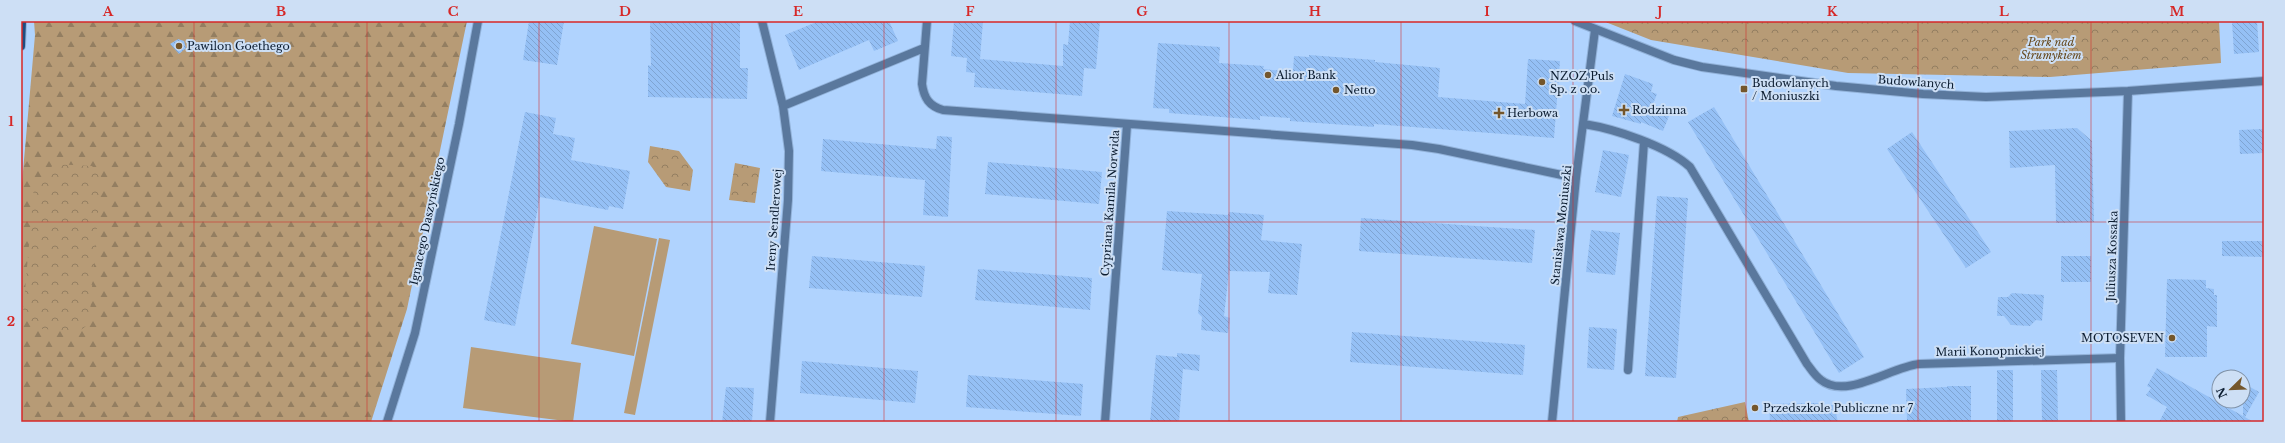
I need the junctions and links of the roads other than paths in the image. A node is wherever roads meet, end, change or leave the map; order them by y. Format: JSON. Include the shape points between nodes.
{"nodes":[{"id":1,"x":22,"y":21,"type":"edge"},
{"id":2,"x":478,"y":21,"type":"edge"},
{"id":3,"x":762,"y":21,"type":"edge"},
{"id":4,"x":927,"y":21,"type":"edge"},
{"id":5,"x":1575,"y":21,"type":"edge"},
{"id":6,"x":1595,"y":30,"type":"junction"},
{"id":7,"x":21,"y":46,"type":"edge"},
{"id":8,"x":924,"y":48,"type":"junction"},
{"id":9,"x":2264,"y":81,"type":"edge"},
{"id":10,"x":2128,"y":91,"type":"junction"},
{"id":11,"x":782,"y":106,"type":"junction"},
{"id":12,"x":1584,"y":124,"type":"junction"},
{"id":13,"x":1127,"y":125,"type":"junction"},
{"id":14,"x":1644,"y":142,"type":"junction"},
{"id":15,"x":1576,"y":178,"type":"junction"},
{"id":16,"x":2120,"y":358,"type":"junction"},
{"id":17,"x":1628,"y":370,"type":"dead end"},
{"id":18,"x":387,"y":422,"type":"edge"},
{"id":19,"x":770,"y":422,"type":"edge"},
{"id":20,"x":1105,"y":422,"type":"edge"},
{"id":21,"x":1552,"y":422,"type":"edge"},
{"id":22,"x":2121,"y":422,"type":"edge"}],
"edges":[{"from":1,"to":7,"type":"main road"},
{"from":2,"to":18,"type":"street","name":"Ignacego Daszyńskiego","via":[[460,124],[415,333]]},
{"from":3,"to":11,"type":"street","name":"Ireny Sendlerowej"},
{"from":4,"to":8,"type":"street","name":"Cypriana Kamila Norwida"},
{"from":5,"to":6,"type":"street","name":"Budowlanych"},
{"from":6,"to":10,"type":"street","name":"Budowlanych","via":[[1674,60],[1702,67],[1836,86],[1986,97]]},
{"from":6,"to":12,"type":"street","name":"Stanisława Moniuszki"},
{"from":8,"to":11,"type":"street"},
{"from":8,"to":13,"type":"street","name":"Cypriana Kamila Norwida","via":[[922,84],[929,104],[936,108]]},
{"from":9,"to":10,"type":"street","name":"Budowlanych"},
{"from":10,"to":16,"type":"street","name":"Juliusza Kossaka"},
{"from":11,"to":19,"type":"street","name":"Ireny Sendlerowej","via":[[789,151],[788,194]]},
{"from":12,"to":14,"type":"street","name":"Marii Konopnickiej"},
{"from":12,"to":15,"type":"street","name":"Stanisława Moniuszki"},
{"from":13,"to":15,"type":"street","via":[[1412,145]]},
{"from":13,"to":20,"type":"street","name":"Cypriana Kamila Norwida"},
{"from":14,"to":16,"type":"street","name":"Marii Konopnickiej","via":[[1680,158],[1690,167],[1807,364],[1818,377],[1830,385],[1864,382],[1901,367],[1919,364]]},
{"from":14,"to":17,"type":"street"},
{"from":15,"to":21,"type":"street","name":"Stanisława Moniuszki"},
{"from":16,"to":22,"type":"street","name":"Juliusza Kossaka"}]}
